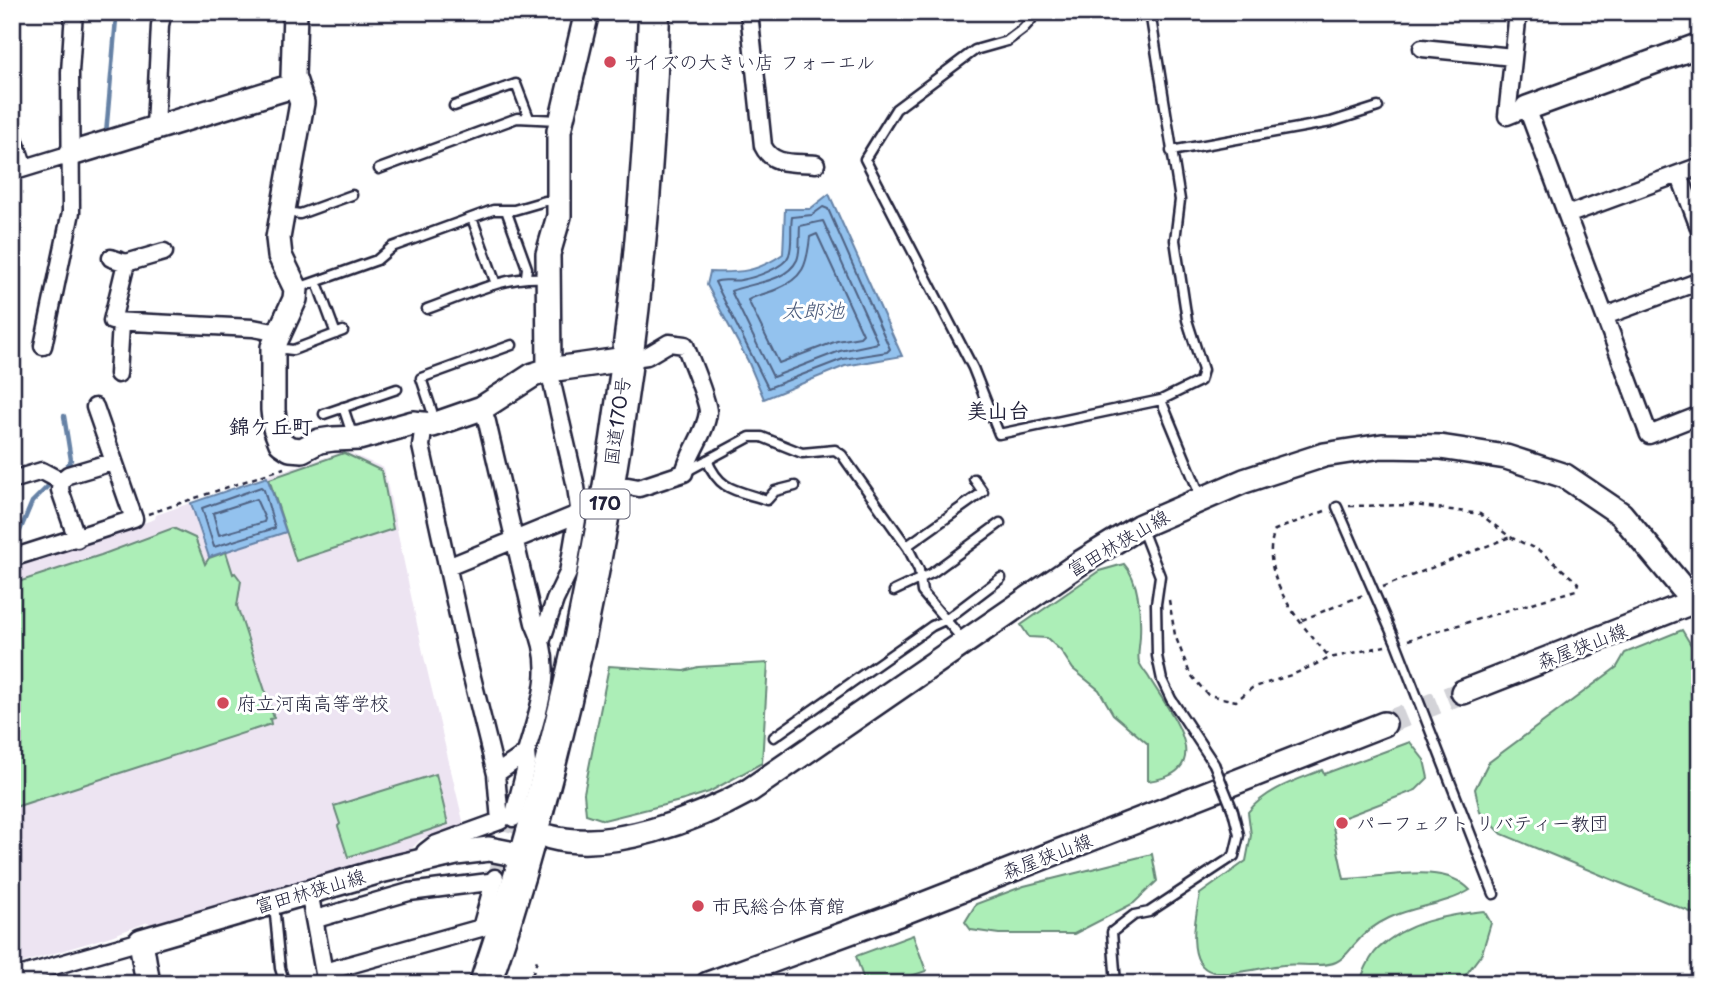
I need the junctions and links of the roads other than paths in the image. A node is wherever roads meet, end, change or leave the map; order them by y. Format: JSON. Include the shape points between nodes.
{"nodes":[{"id":1,"x":74,"y":12,"type":"edge"},
{"id":2,"x":163,"y":12,"type":"edge"},
{"id":3,"x":295,"y":12,"type":"edge"},
{"id":4,"x":587,"y":12,"type":"edge"},
{"id":5,"x":654,"y":12,"type":"edge"},
{"id":6,"x":674,"y":12,"type":"edge"},
{"id":7,"x":749,"y":12,"type":"edge"},
{"id":8,"x":1034,"y":12,"type":"edge"},
{"id":9,"x":1150,"y":12,"type":"edge"},
{"id":10,"x":1518,"y":12,"type":"edge"},
{"id":11,"x":1700,"y":45,"type":"edge"},
{"id":12,"x":1422,"y":48,"type":"dead end"},
{"id":13,"x":1513,"y":57,"type":"junction"},
{"id":14,"x":296,"y":85,"type":"junction"},
{"id":15,"x":454,"y":106,"type":"dead end"},
{"id":16,"x":1378,"y":107,"type":"dead end"},
{"id":17,"x":1527,"y":108,"type":"junction"},
{"id":18,"x":529,"y":118,"type":"junction"},
{"id":19,"x":561,"y":121,"type":"junction"},
{"id":20,"x":155,"y":127,"type":"junction"},
{"id":21,"x":12,"y":133,"type":"edge"},
{"id":22,"x":1171,"y":151,"type":"junction"},
{"id":23,"x":71,"y":155,"type":"junction"},
{"id":24,"x":816,"y":164,"type":"dead end"},
{"id":25,"x":1700,"y":166,"type":"edge"},
{"id":26,"x":379,"y":169,"type":"dead end"},
{"id":27,"x":18,"y":170,"type":"edge"},
{"id":28,"x":1679,"y":174,"type":"junction"},
{"id":29,"x":352,"y":195,"type":"dead end"},
{"id":30,"x":559,"y":201,"type":"junction"},
{"id":31,"x":506,"y":210,"type":"junction"},
{"id":32,"x":283,"y":211,"type":"junction"},
{"id":33,"x":1567,"y":215,"type":"junction"},
{"id":34,"x":472,"y":218,"type":"junction"},
{"id":35,"x":1700,"y":230,"type":"edge"},
{"id":36,"x":164,"y":252,"type":"dead end"},
{"id":37,"x":537,"y":277,"type":"junction"},
{"id":38,"x":1700,"y":282,"type":"edge"},
{"id":39,"x":496,"y":284,"type":"junction"},
{"id":40,"x":320,"y":288,"type":"dead end"},
{"id":41,"x":296,"y":289,"type":"junction"},
{"id":42,"x":427,"y":309,"type":"dead end"},
{"id":43,"x":1605,"y":317,"type":"junction"},
{"id":44,"x":121,"y":323,"type":"junction"},
{"id":45,"x":276,"y":340,"type":"junction"},
{"id":46,"x":512,"y":345,"type":"dead end"},
{"id":47,"x":43,"y":346,"type":"dead end"},
{"id":48,"x":637,"y":358,"type":"junction"},
{"id":49,"x":549,"y":370,"type":"junction"},
{"id":50,"x":118,"y":374,"type":"dead end"},
{"id":51,"x":397,"y":389,"type":"dead end"},
{"id":52,"x":1161,"y":400,"type":"junction"},
{"id":53,"x":95,"y":407,"type":"dead end"},
{"id":54,"x":343,"y":407,"type":"junction"},
{"id":55,"x":482,"y":408,"type":"junction"},
{"id":56,"x":324,"y":414,"type":"dead end"},
{"id":57,"x":1700,"y":415,"type":"edge"},
{"id":58,"x":429,"y":425,"type":"junction"},
{"id":59,"x":353,"y":439,"type":"junction"},
{"id":60,"x":707,"y":460,"type":"junction"},
{"id":61,"x":112,"y":461,"type":"junction"},
{"id":62,"x":684,"y":473,"type":"junction"},
{"id":63,"x":57,"y":479,"type":"junction"},
{"id":64,"x":974,"y":479,"type":"dead end"},
{"id":65,"x":12,"y":480,"type":"edge"},
{"id":66,"x":628,"y":486,"type":"junction"},
{"id":67,"x":795,"y":486,"type":"dead end"},
{"id":68,"x":1201,"y":498,"type":"junction"},
{"id":69,"x":1337,"y":507,"type":"road end"},
{"id":70,"x":578,"y":514,"type":"junction"},
{"id":71,"x":1000,"y":523,"type":"dead end"},
{"id":72,"x":1140,"y":526,"type":"junction"},
{"id":73,"x":77,"y":539,"type":"junction"},
{"id":74,"x":513,"y":541,"type":"junction"},
{"id":75,"x":907,"y":546,"type":"junction"},
{"id":76,"x":12,"y":558,"type":"edge"},
{"id":77,"x":448,"y":567,"type":"junction"},
{"id":78,"x":921,"y":578,"type":"junction"},
{"id":79,"x":1001,"y":578,"type":"dead end"},
{"id":80,"x":894,"y":591,"type":"dead end"},
{"id":81,"x":1697,"y":601,"type":"edge"},
{"id":82,"x":947,"y":619,"type":"junction"},
{"id":83,"x":542,"y":639,"type":"junction"},
{"id":84,"x":964,"y":642,"type":"junction"},
{"id":85,"x":1464,"y":692,"type":"tunnel mouth"},
{"id":86,"x":1384,"y":724,"type":"tunnel mouth"},
{"id":87,"x":774,"y":737,"type":"dead end"},
{"id":88,"x":526,"y":753,"type":"junction"},
{"id":89,"x":496,"y":774,"type":"junction"},
{"id":90,"x":513,"y":818,"type":"tunnel mouth"},
{"id":91,"x":550,"y":836,"type":"junction"},
{"id":92,"x":524,"y":856,"type":"junction"},
{"id":93,"x":424,"y":861,"type":"junction"},
{"id":94,"x":309,"y":891,"type":"junction"},
{"id":95,"x":1494,"y":894,"type":"dead end"},
{"id":96,"x":274,"y":901,"type":"junction"},
{"id":97,"x":316,"y":919,"type":"junction"},
{"id":98,"x":141,"y":941,"type":"junction"},
{"id":99,"x":12,"y":978,"type":"edge"},
{"id":100,"x":325,"y":978,"type":"edge"},
{"id":101,"x":148,"y":984,"type":"edge"},
{"id":102,"x":285,"y":984,"type":"edge"},
{"id":103,"x":485,"y":984,"type":"edge"},
{"id":104,"x":506,"y":984,"type":"edge"},
{"id":105,"x":708,"y":984,"type":"edge"},
{"id":106,"x":1116,"y":984,"type":"edge"}],
"edges":[{"from":1,"to":23,"type":"street"},
{"from":2,"to":20,"type":"street"},
{"from":3,"to":14,"type":"main road"},
{"from":4,"to":19,"type":"main road"},
{"from":5,"to":48,"type":"highway","name":"国道170号","number":"170"},
{"from":6,"to":48,"type":"highway","name":"国道170号","number":"170","via":[[666,183]]},
{"from":7,"to":24,"type":"street","via":[[764,146],[776,161]]},
{"from":8,"to":52,"type":"lane","via":[[1023,29],[1007,41],[975,50],[896,108],[867,153],[866,165],[973,368],[999,434]]},
{"from":9,"to":22,"type":"lane"},
{"from":10,"to":13,"type":"street"},
{"from":11,"to":17,"type":"main road"},
{"from":12,"to":13,"type":"street"},
{"from":13,"to":17,"type":"street","via":[[1507,116]]},
{"from":14,"to":20,"type":"main road"},
{"from":14,"to":32,"type":"main road","via":[[302,103]]},
{"from":15,"to":18,"type":"lane","via":[[516,83]]},
{"from":16,"to":22,"type":"lane","via":[[1331,122]]},
{"from":17,"to":33,"type":"street"},
{"from":18,"to":19,"type":"lane"},
{"from":18,"to":26,"type":"lane","via":[[517,118]]},
{"from":19,"to":30,"type":"main road"},
{"from":20,"to":23,"type":"main road"},
{"from":21,"to":27,"type":"street"},
{"from":22,"to":52,"type":"lane","via":[[1180,200],[1177,254],[1187,320],[1203,370],[1200,381]]},
{"from":23,"to":27,"type":"street"},
{"from":23,"to":47,"type":"street","via":[[71,212]]},
{"from":25,"to":28,"type":"street"},
{"from":28,"to":33,"type":"street"},
{"from":28,"to":35,"type":"street"},
{"from":29,"to":32,"type":"lane","via":[[300,214]]},
{"from":30,"to":31,"type":"lane"},
{"from":30,"to":37,"type":"main road","via":[[548,254]]},
{"from":31,"to":34,"type":"lane"},
{"from":31,"to":37,"type":"lane","via":[[527,268]]},
{"from":32,"to":41,"type":"main road","via":[[280,256]]},
{"from":33,"to":43,"type":"street"},
{"from":34,"to":39,"type":"lane"},
{"from":34,"to":41,"type":"lane"},
{"from":36,"to":44,"type":"street","via":[[118,260],[113,321]]},
{"from":37,"to":39,"type":"lane"},
{"from":37,"to":49,"type":"main road"},
{"from":38,"to":43,"type":"street"},
{"from":39,"to":42,"type":"lane"},
{"from":40,"to":45,"type":"lane","via":[[339,333],[293,350]]},
{"from":41,"to":45,"type":"main road"},
{"from":43,"to":57,"type":"street","via":[[1649,435]]},
{"from":44,"to":45,"type":"street","via":[[253,328]]},
{"from":44,"to":50,"type":"street"},
{"from":45,"to":59,"type":"main road","via":[[275,428],[281,443],[302,450],[319,441]]},
{"from":46,"to":58,"type":"lane","via":[[421,378],[432,411]]},
{"from":48,"to":49,"type":"main road"},
{"from":48,"to":62,"type":"street","via":[[669,343],[685,345],[708,410]]},
{"from":48,"to":66,"type":"highway","name":"国道170号","number":"170"},
{"from":48,"to":92,"type":"highway","name":"国道170号","number":"170","via":[[561,714]]},
{"from":49,"to":55,"type":"main road"},
{"from":49,"to":70,"type":"street"},
{"from":51,"to":54,"type":"lane"},
{"from":52,"to":68,"type":"lane"},
{"from":53,"to":61,"type":"street"},
{"from":54,"to":56,"type":"lane"},
{"from":54,"to":59,"type":"lane"},
{"from":55,"to":58,"type":"main road"},
{"from":55,"to":74,"type":"street"},
{"from":58,"to":59,"type":"main road","via":[[413,423]]},
{"from":58,"to":77,"type":"street","via":[[421,446]]},
{"from":60,"to":62,"type":"lane"},
{"from":60,"to":67,"type":"lane","via":[[713,476],[732,491],[767,500],[775,491]]},
{"from":60,"to":75,"type":"lane","via":[[750,437],[762,437],[802,453],[835,450]]},
{"from":61,"to":63,"type":"street"},
{"from":61,"to":73,"type":"street","via":[[134,519]]},
{"from":62,"to":66,"type":"street","via":[[639,488]]},
{"from":63,"to":65,"type":"street","via":[[42,471]]},
{"from":63,"to":73,"type":"street"},
{"from":64,"to":75,"type":"lane","via":[[983,492]]},
{"from":66,"to":91,"type":"highway","name":"国道170号","number":"170","via":[[596,647]]},
{"from":68,"to":72,"type":"main road","name":"富田林狭山線"},
{"from":68,"to":81,"type":"main road","name":"富田林狭山線","via":[[1324,455],[1382,446],[1440,447],[1506,457],[1565,477],[1621,514]]},
{"from":69,"to":95,"type":"lane","via":[[1396,643]]},
{"from":70,"to":74,"type":"street"},
{"from":70,"to":83,"type":"street","via":[[568,573]]},
{"from":71,"to":78,"type":"lane"},
{"from":72,"to":84,"type":"main road","name":"富田林狭山線"},
{"from":72,"to":106,"type":"lane","bridge":true,"via":[[1160,576],[1157,656],[1163,680],[1213,764],[1239,835],[1234,856],[1112,932]]},
{"from":73,"to":76,"type":"street"},
{"from":74,"to":77,"type":"street"},
{"from":74,"to":83,"type":"street"},
{"from":75,"to":78,"type":"lane"},
{"from":77,"to":89,"type":"street"},
{"from":78,"to":80,"type":"lane"},
{"from":78,"to":82,"type":"lane","via":[[922,592]]},
{"from":79,"to":82,"type":"lane"},
{"from":81,"to":85,"type":"main road","name":"森屋狭山線"},
{"from":82,"to":84,"type":"lane"},
{"from":82,"to":87,"type":"lane"},
{"from":83,"to":88,"type":"street","via":[[545,685]]},
{"from":84,"to":91,"type":"main road","name":"富田林狭山線","via":[[733,800],[674,824],[631,835],[574,841]]},
{"from":86,"to":105,"type":"main road","name":"森屋狭山線"},
{"from":88,"to":89,"type":"street"},
{"from":88,"to":90,"type":"street"},
{"from":89,"to":93,"type":"street","via":[[500,821],[434,845],[425,852]]},
{"from":91,"to":104,"type":"highway","name":"国道170号","number":"170"},
{"from":92,"to":93,"type":"main road","name":"富田林狭山線","via":[[489,849]]},
{"from":92,"to":103,"type":"highway","name":"国道170号","number":"170"},
{"from":93,"to":94,"type":"main road","name":"富田林狭山線"},
{"from":94,"to":96,"type":"main road","name":"富田林狭山線"},
{"from":94,"to":97,"type":"street"},
{"from":96,"to":98,"type":"main road","name":"富田林狭山線"},
{"from":96,"to":102,"type":"lane"},
{"from":97,"to":100,"type":"street"},
{"from":97,"to":100,"type":"street","via":[[410,892],[494,881],[481,928]]},
{"from":98,"to":99,"type":"street"},
{"from":98,"to":101,"type":"main road"}]}
